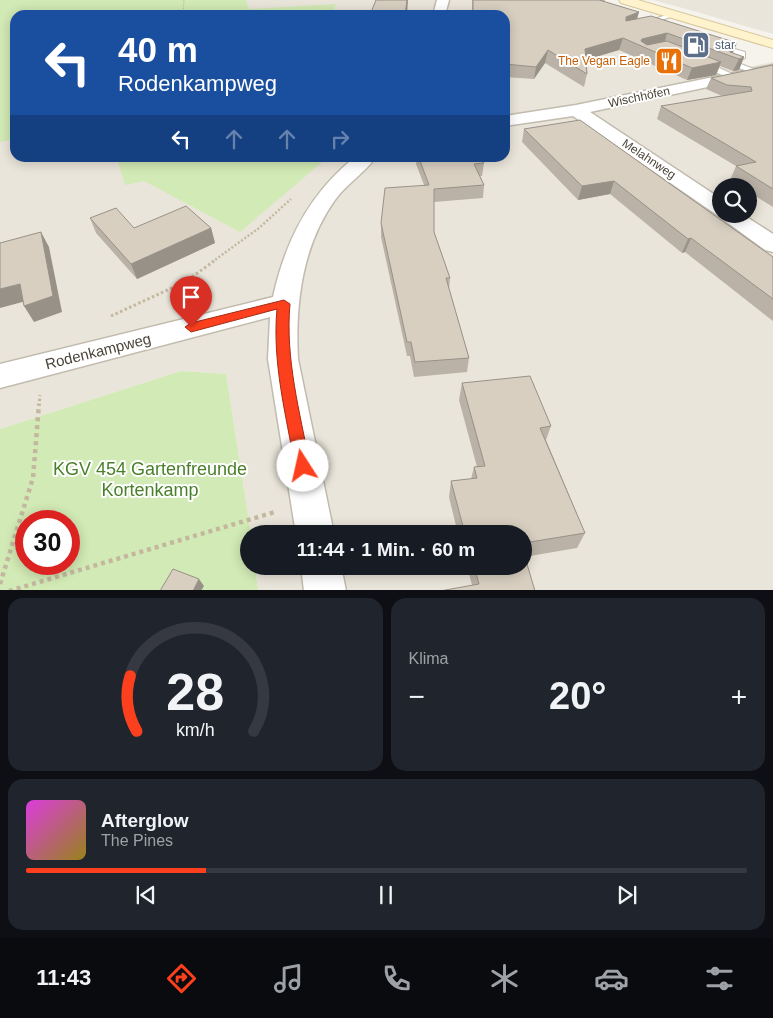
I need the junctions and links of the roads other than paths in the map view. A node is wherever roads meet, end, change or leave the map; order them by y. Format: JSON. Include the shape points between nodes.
{"nodes":[{"id":1,"x":625,"y":0,"type":"edge"},
{"id":2,"x":674,"y":14,"type":"junction"},
{"id":3,"x":642,"y":20,"type":"edge"},
{"id":4,"x":650,"y":23,"type":"junction"},
{"id":5,"x":633,"y":24,"type":"edge"},
{"id":6,"x":659,"y":26,"type":"edge"},
{"id":7,"x":712,"y":43,"type":"edge"},
{"id":8,"x":773,"y":44,"type":"edge"},
{"id":9,"x":696,"y":61,"type":"edge"},
{"id":10,"x":765,"y":71,"type":"edge"},
{"id":11,"x":734,"y":77,"type":"junction"},
{"id":12,"x":576,"y":110,"type":"junction"},
{"id":13,"x":510,"y":120,"type":"edge"},
{"id":14,"x":361,"y":162,"type":"edge"},
{"id":15,"x":712,"y":203,"type":"edge"},
{"id":16,"x":741,"y":223,"type":"edge"},
{"id":17,"x":773,"y":245,"type":"edge"},
{"id":18,"x":284,"y":304,"type":"junction"},
{"id":19,"x":0,"y":376,"type":"edge"},
{"id":20,"x":314,"y":525,"type":"edge"},
{"id":21,"x":322,"y":575,"type":"edge"},
{"id":22,"x":325,"y":590,"type":"edge"}],
"edges":[{"from":1,"to":2,"type":"main road"},
{"from":2,"to":4,"type":"lane"},
{"from":2,"to":8,"type":"main road"},
{"from":3,"to":4,"type":"lane"},
{"from":4,"to":5,"type":"lane"},
{"from":4,"to":6,"type":"lane"},
{"from":7,"to":10,"type":"lane","via":[[741,53],[742,56],[729,61]]},
{"from":9,"to":11,"type":"lane"},
{"from":10,"to":11,"type":"street","name":"Wischhöfen"},
{"from":11,"to":12,"type":"street","name":"Wischhöfen"},
{"from":12,"to":13,"type":"street","name":"Wischhöfen"},
{"from":12,"to":15,"type":"street","name":"Melahnweg"},
{"from":14,"to":18,"type":"street","via":[[338,182],[321,204],[294,264]]},
{"from":16,"to":17,"type":"street"},
{"from":18,"to":19,"type":"street","name":"Rodenkampweg"},
{"from":18,"to":20,"type":"street","via":[[281,330],[283,359]]},
{"from":21,"to":22,"type":"street"}]}
